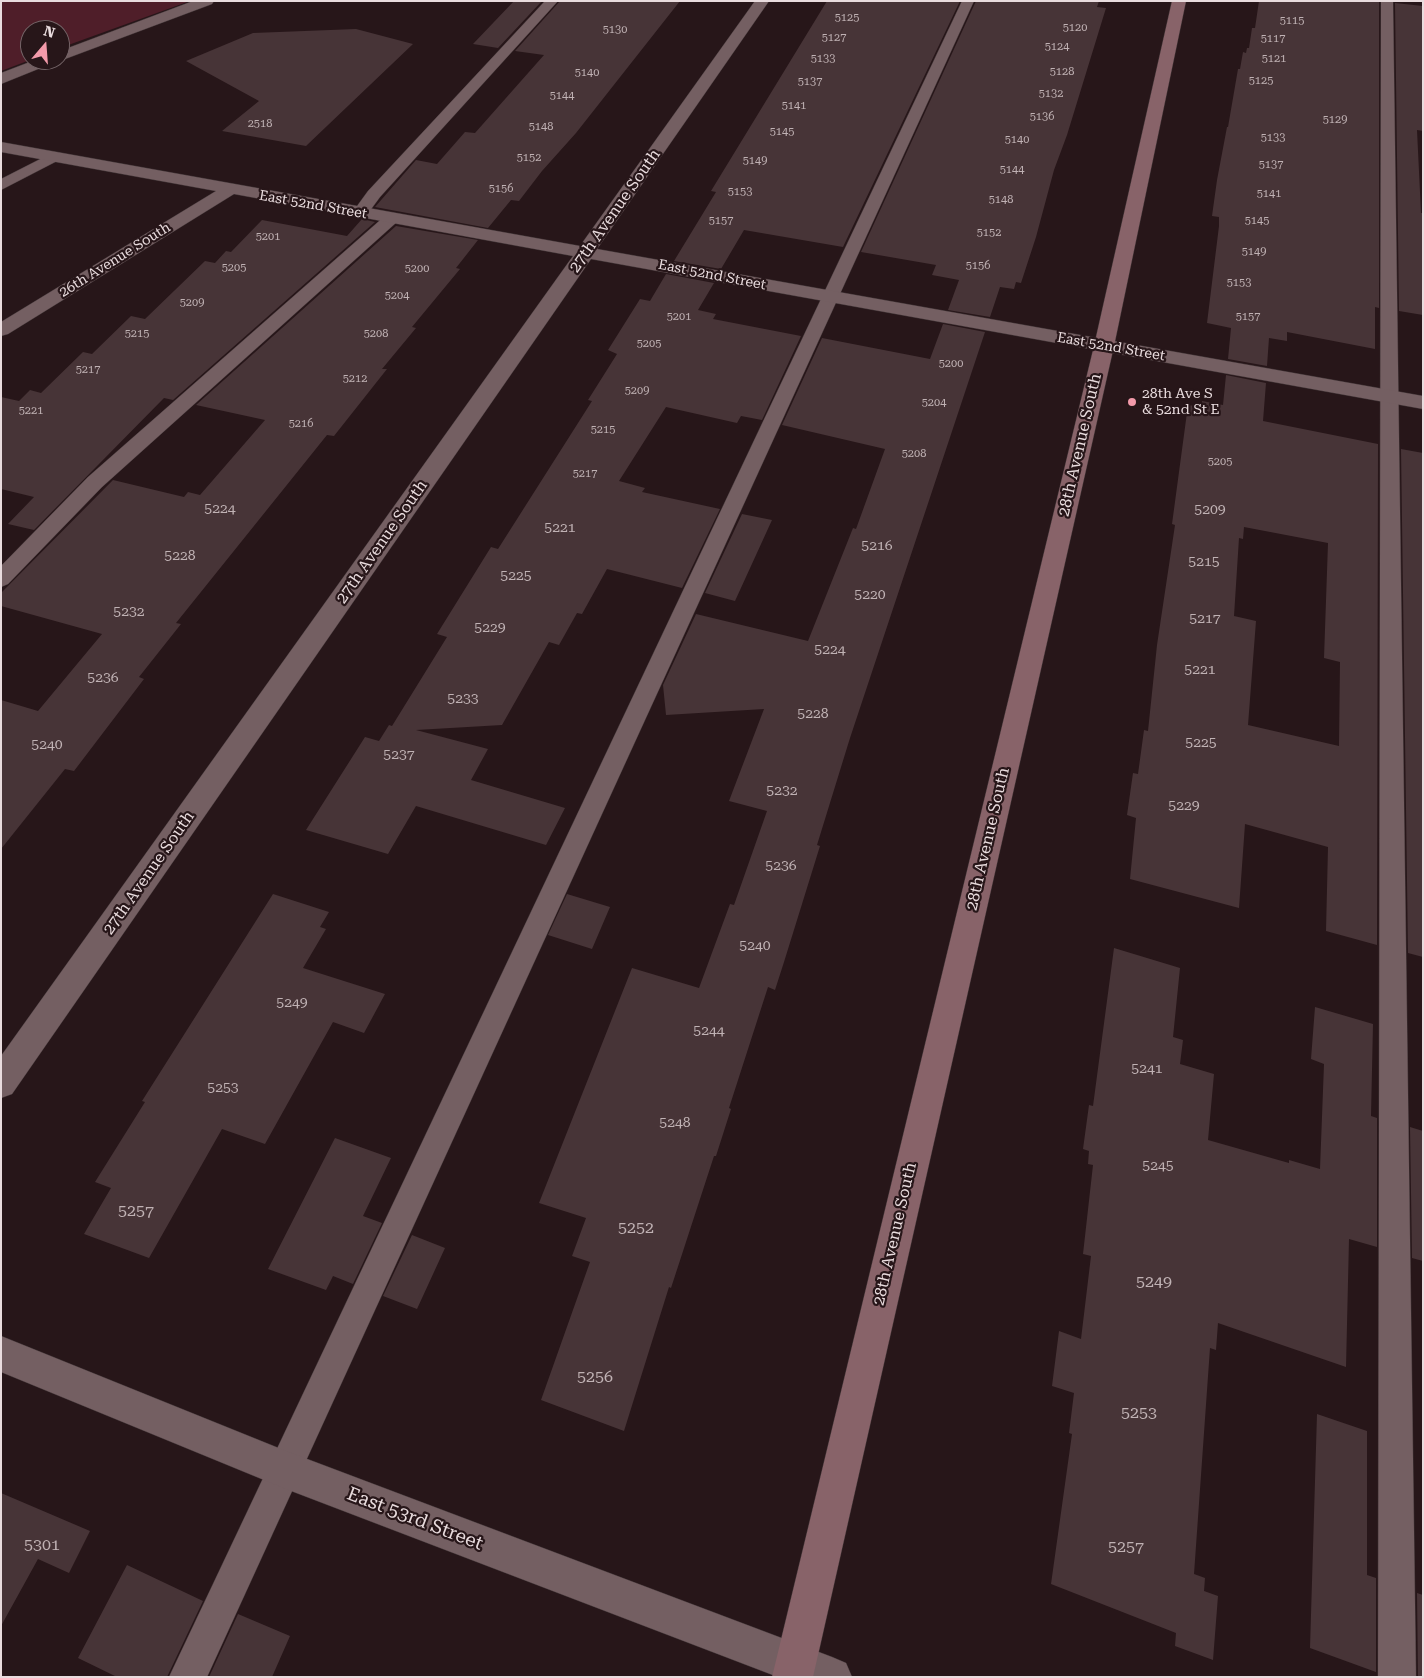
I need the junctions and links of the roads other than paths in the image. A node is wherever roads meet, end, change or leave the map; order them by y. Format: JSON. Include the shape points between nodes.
{"nodes":[{"id":1,"x":207,"y":1,"type":"edge"},
{"id":2,"x":552,"y":1,"type":"edge"},
{"id":3,"x":762,"y":1,"type":"edge"},
{"id":4,"x":968,"y":1,"type":"edge"},
{"id":5,"x":1179,"y":1,"type":"edge"},
{"id":6,"x":1387,"y":1,"type":"edge"},
{"id":7,"x":70,"y":52,"type":"edge"},
{"id":8,"x":23,"y":70,"type":"edge"},
{"id":9,"x":1,"y":79,"type":"edge"},
{"id":10,"x":1,"y":148,"type":"edge"},
{"id":11,"x":54,"y":157,"type":"junction"},
{"id":12,"x":1,"y":185,"type":"edge"},
{"id":13,"x":229,"y":190,"type":"junction"},
{"id":14,"x":360,"y":213,"type":"junction"},
{"id":15,"x":392,"y":218,"type":"junction"},
{"id":16,"x":587,"y":252,"type":"junction"},
{"id":17,"x":832,"y":298,"type":"junction"},
{"id":18,"x":1,"y":330,"type":"edge"},
{"id":19,"x":1104,"y":346,"type":"junction"},
{"id":20,"x":1390,"y":397,"type":"junction"},
{"id":21,"x":1423,"y":403,"type":"edge"},
{"id":22,"x":1,"y":579,"type":"edge"},
{"id":23,"x":1,"y":1083,"type":"edge"},
{"id":24,"x":1,"y":1354,"type":"edge"},
{"id":25,"x":286,"y":1470,"type":"junction"},
{"id":26,"x":793,"y":1670,"type":"edge"},
{"id":27,"x":188,"y":1677,"type":"edge"},
{"id":28,"x":832,"y":1677,"type":"edge"},
{"id":29,"x":1396,"y":1677,"type":"edge"}],
"edges":[{"from":1,"to":7,"type":"street"},
{"from":2,"to":14,"type":"lane"},
{"from":3,"to":16,"type":"street","name":"27th Avenue South"},
{"from":4,"to":17,"type":"lane"},
{"from":5,"to":19,"type":"street","name":"28th Avenue South"},
{"from":6,"to":20,"type":"lane"},
{"from":8,"to":9,"type":"street"},
{"from":10,"to":11,"type":"street","name":"East 52nd Street"},
{"from":11,"to":12,"type":"lane"},
{"from":11,"to":13,"type":"street","name":"East 52nd Street"},
{"from":13,"to":14,"type":"street","name":"East 52nd Street"},
{"from":13,"to":18,"type":"street","name":"26th Avenue South"},
{"from":14,"to":15,"type":"street","name":"East 52nd Street"},
{"from":15,"to":16,"type":"street","name":"East 52nd Street"},
{"from":15,"to":22,"type":"lane","via":[[94,482]]},
{"from":16,"to":17,"type":"street","name":"East 52nd Street"},
{"from":16,"to":23,"type":"street","name":"27th Avenue South"},
{"from":17,"to":19,"type":"street","name":"East 52nd Street"},
{"from":17,"to":25,"type":"lane"},
{"from":19,"to":20,"type":"street","name":"East 52nd Street"},
{"from":19,"to":26,"type":"street","name":"28th Avenue South"},
{"from":20,"to":21,"type":"street","name":"East 52nd Street"},
{"from":20,"to":29,"type":"lane"},
{"from":24,"to":25,"type":"street","name":"East 53rd Street"},
{"from":25,"to":26,"type":"street","name":"East 53rd Street"},
{"from":25,"to":27,"type":"lane"},
{"from":26,"to":28,"type":"street","name":"East 53rd Street"}]}
